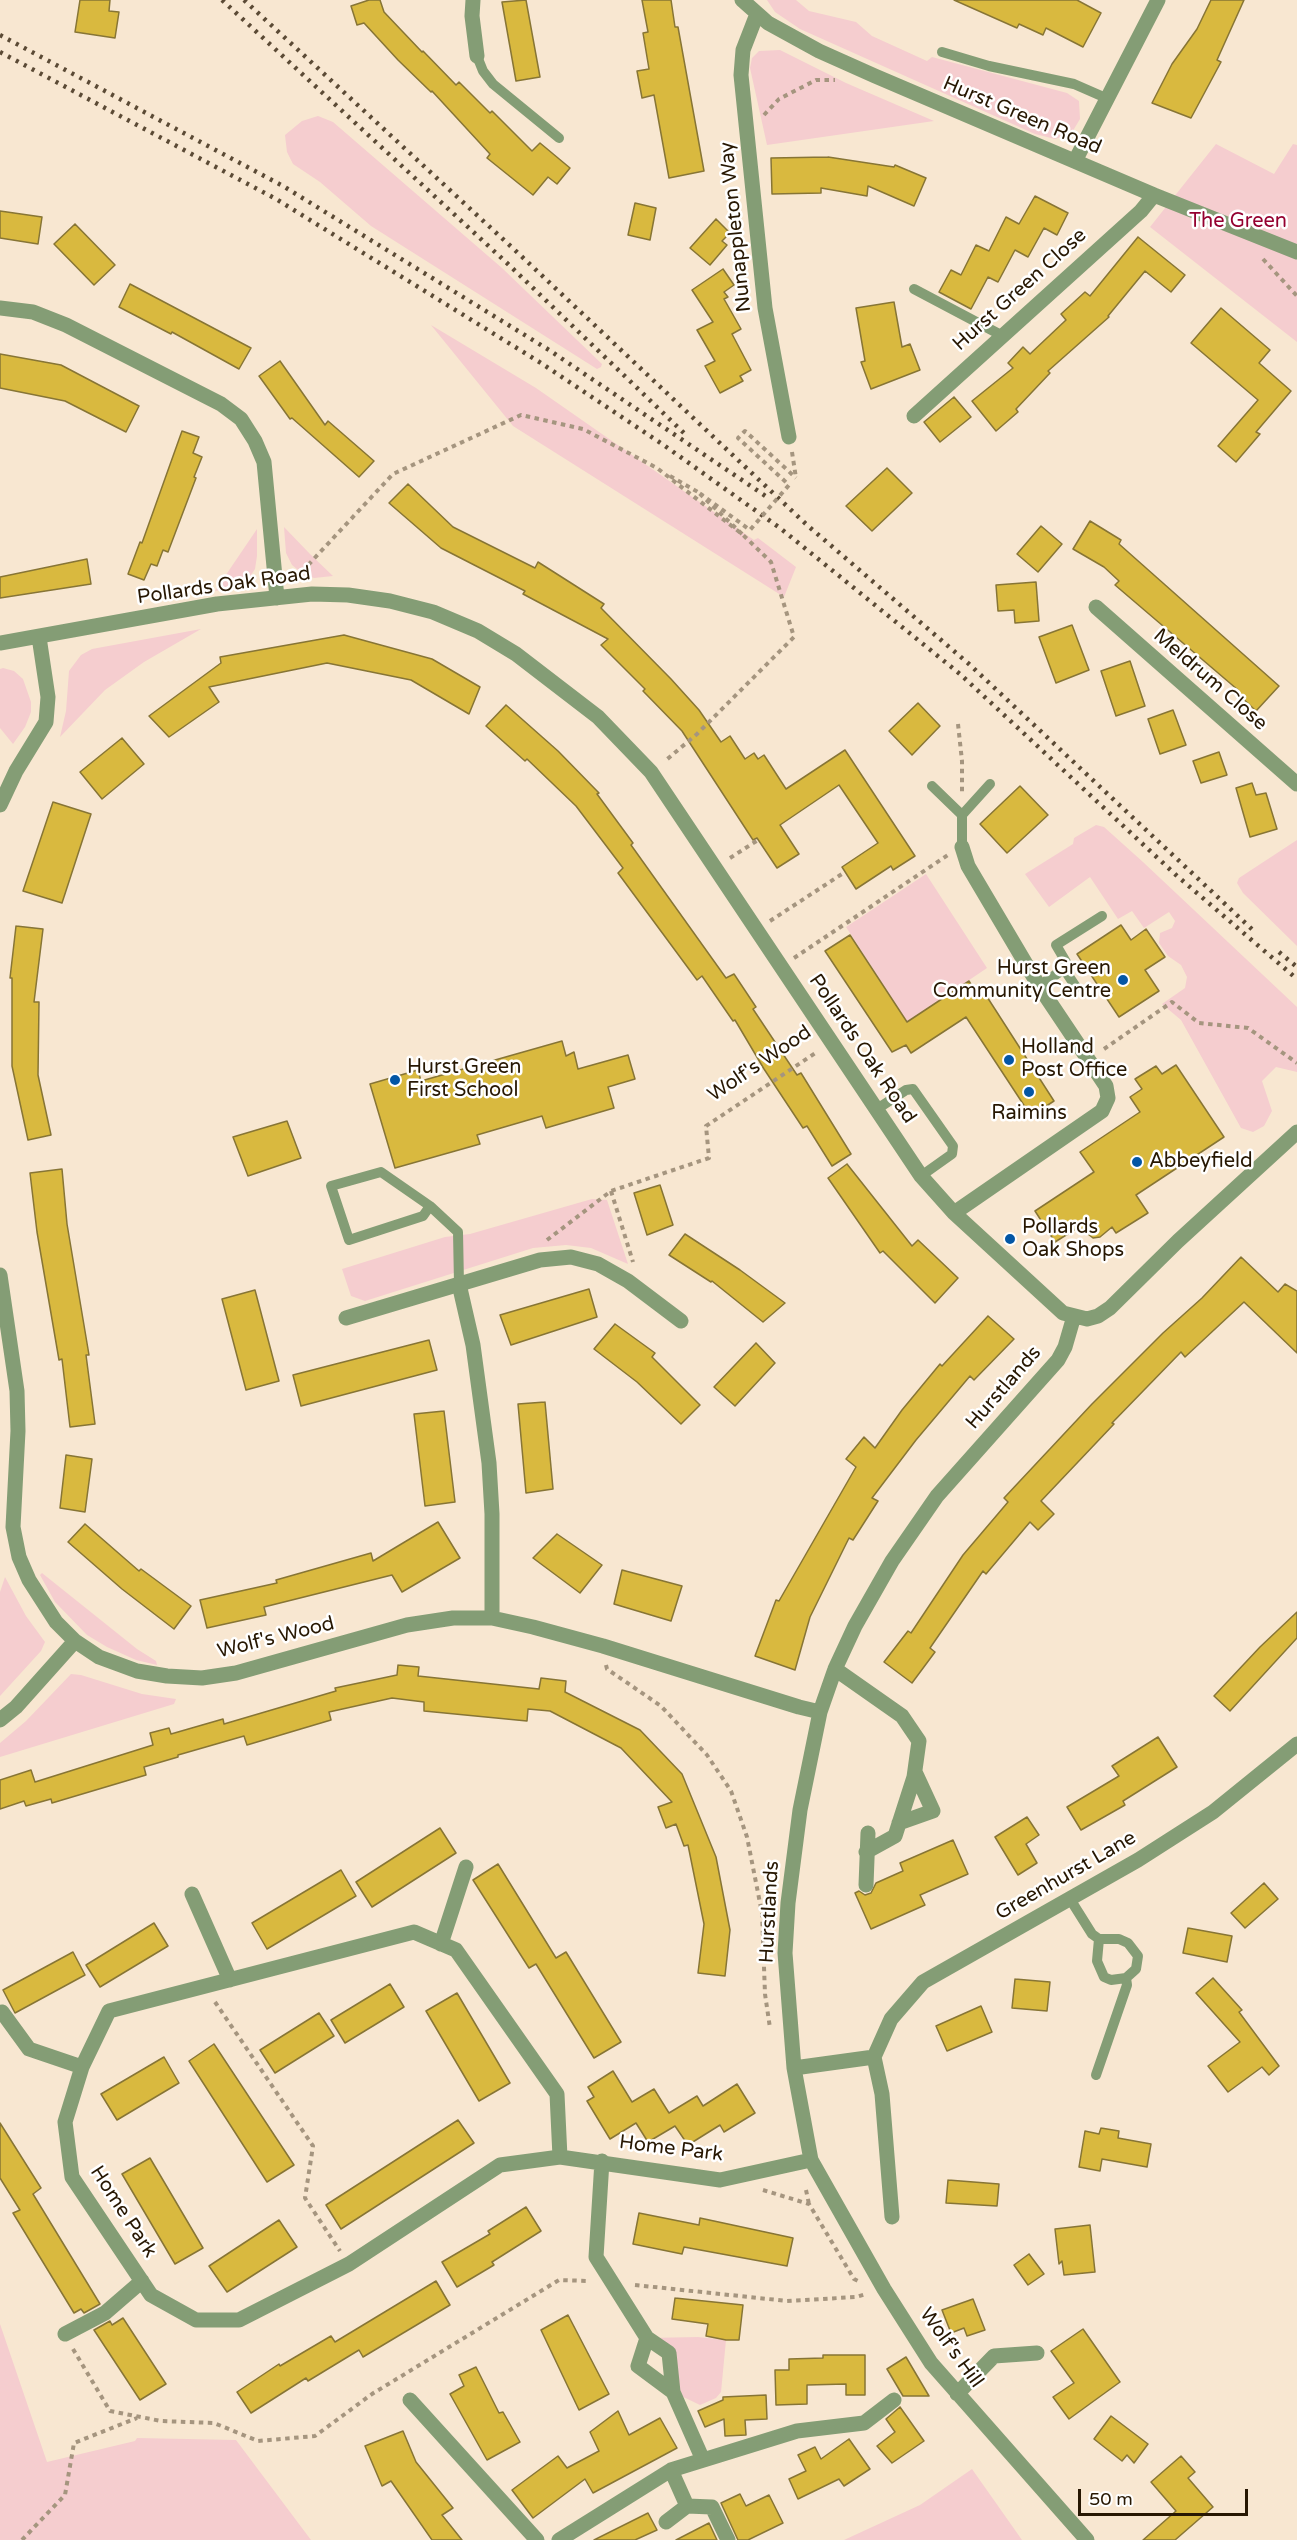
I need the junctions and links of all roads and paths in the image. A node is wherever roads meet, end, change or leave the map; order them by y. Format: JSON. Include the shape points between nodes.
{"nodes":[{"id":1,"x":473,"y":0,"type":"edge"},
{"id":2,"x":742,"y":0,"type":"edge"},
{"id":3,"x":1158,"y":0,"type":"edge"},
{"id":4,"x":757,"y":14,"type":"junction"},
{"id":5,"x":942,"y":52,"type":"dead end"},
{"id":6,"x":477,"y":56,"type":"joint"},
{"id":7,"x":837,"y":80,"type":"dead end"},
{"id":8,"x":1106,"y":98,"type":"junction"},
{"id":9,"x":747,"y":132,"type":"junction"},
{"id":10,"x":559,"y":138,"type":"dead end"},
{"id":11,"x":1075,"y":161,"type":"junction"},
{"id":12,"x":1154,"y":195,"type":"junction"},
{"id":13,"x":1297,"y":252,"type":"edge"},
{"id":14,"x":914,"y":289,"type":"dead end"},
{"id":15,"x":0,"y":308,"type":"edge"},
{"id":16,"x":1001,"y":335,"type":"junction"},
{"id":17,"x":914,"y":416,"type":"dead end"},
{"id":18,"x":789,"y":437,"type":"joint"},
{"id":19,"x":657,"y":468,"type":"junction"},
{"id":20,"x":698,"y":492,"type":"junction"},
{"id":21,"x":742,"y":534,"type":"junction"},
{"id":22,"x":277,"y":598,"type":"junction"},
{"id":23,"x":1096,"y":607,"type":"dead end"},
{"id":24,"x":39,"y":637,"type":"junction"},
{"id":25,"x":0,"y":643,"type":"edge"},
{"id":26,"x":958,"y":724,"type":"dead end"},
{"id":27,"x":962,"y":761,"type":"dead end"},
{"id":28,"x":651,"y":772,"type":"junction"},
{"id":29,"x":990,"y":784,"type":"dead end"},
{"id":30,"x":1297,"y":784,"type":"edge"},
{"id":31,"x":932,"y":786,"type":"dead end"},
{"id":32,"x":0,"y":805,"type":"edge"},
{"id":33,"x":962,"y":815,"type":"junction"},
{"id":34,"x":758,"y":840,"type":"dead end"},
{"id":35,"x":962,"y":847,"type":"junction"},
{"id":36,"x":716,"y":867,"type":"junction"},
{"id":37,"x":845,"y":872,"type":"dead end"},
{"id":38,"x":1102,"y":916,"type":"dead end"},
{"id":39,"x":757,"y":929,"type":"junction"},
{"id":40,"x":781,"y":966,"type":"junction"},
{"id":41,"x":1064,"y":969,"type":"junction"},
{"id":42,"x":1039,"y":986,"type":"junction"},
{"id":43,"x":1076,"y":987,"type":"dead end"},
{"id":44,"x":831,"y":1042,"type":"junction"},
{"id":45,"x":1088,"y":1060,"type":"junction"},
{"id":46,"x":1297,"y":1063,"type":"edge"},
{"id":47,"x":877,"y":1109,"type":"junction"},
{"id":48,"x":1297,"y":1132,"type":"edge"},
{"id":49,"x":921,"y":1176,"type":"junction"},
{"id":50,"x":610,"y":1191,"type":"junction"},
{"id":51,"x":430,"y":1206,"type":"junction"},
{"id":52,"x":954,"y":1213,"type":"junction"},
{"id":53,"x":540,"y":1260,"type":"junction"},
{"id":54,"x":0,"y":1275,"type":"edge"},
{"id":55,"x":628,"y":1281,"type":"junction"},
{"id":56,"x":459,"y":1284,"type":"junction"},
{"id":57,"x":1074,"y":1316,"type":"junction"},
{"id":58,"x":346,"y":1318,"type":"dead end"},
{"id":59,"x":681,"y":1321,"type":"dead end"},
{"id":60,"x":492,"y":1618,"type":"junction"},
{"id":61,"x":75,"y":1641,"type":"junction"},
{"id":62,"x":603,"y":1646,"type":"junction"},
{"id":63,"x":835,"y":1669,"type":"junction"},
{"id":64,"x":820,"y":1712,"type":"junction"},
{"id":65,"x":0,"y":1720,"type":"edge"},
{"id":66,"x":1297,"y":1744,"type":"edge"},
{"id":67,"x":915,"y":1772,"type":"junction"},
{"id":68,"x":899,"y":1823,"type":"junction"},
{"id":69,"x":868,"y":1833,"type":"dead end"},
{"id":70,"x":866,"y":1852,"type":"junction"},
{"id":71,"x":466,"y":1868,"type":"dead end"},
{"id":72,"x":866,"y":1885,"type":"dead end"},
{"id":73,"x":192,"y":1894,"type":"dead end"},
{"id":74,"x":1070,"y":1899,"type":"junction"},
{"id":75,"x":1099,"y":1938,"type":"junction"},
{"id":76,"x":441,"y":1944,"type":"junction"},
{"id":77,"x":1126,"y":1978,"type":"junction"},
{"id":78,"x":230,"y":1980,"type":"junction"},
{"id":79,"x":205,"y":1986,"type":"junction"},
{"id":80,"x":2,"y":2012,"type":"dead end"},
{"id":81,"x":772,"y":2037,"type":"dead end"},
{"id":82,"x":874,"y":2057,"type":"junction"},
{"id":83,"x":82,"y":2067,"type":"junction"},
{"id":84,"x":794,"y":2068,"type":"junction"},
{"id":85,"x":1096,"y":2076,"type":"dead end"},
{"id":86,"x":560,"y":2157,"type":"junction"},
{"id":87,"x":806,"y":2161,"type":"junction"},
{"id":88,"x":602,"y":2162,"type":"junction"},
{"id":89,"x":758,"y":2188,"type":"dead end"},
{"id":90,"x":808,"y":2204,"type":"junction"},
{"id":91,"x":892,"y":2217,"type":"dead end"},
{"id":92,"x":349,"y":2264,"type":"junction"},
{"id":93,"x":142,"y":2282,"type":"junction"},
{"id":94,"x":612,"y":2282,"type":"junction"},
{"id":95,"x":884,"y":2289,"type":"junction"},
{"id":96,"x":65,"y":2334,"type":"joint"},
{"id":97,"x":647,"y":2338,"type":"junction"},
{"id":98,"x":1037,"y":2353,"type":"dead end"},
{"id":99,"x":673,"y":2392,"type":"junction"},
{"id":100,"x":957,"y":2394,"type":"junction"},
{"id":101,"x":410,"y":2400,"type":"dead end"},
{"id":102,"x":894,"y":2400,"type":"dead end"},
{"id":103,"x":138,"y":2417,"type":"junction"},
{"id":104,"x":703,"y":2460,"type":"junction"},
{"id":105,"x":671,"y":2470,"type":"junction"},
{"id":106,"x":687,"y":2506,"type":"junction"},
{"id":107,"x":666,"y":2522,"type":"dead end"},
{"id":108,"x":22,"y":2540,"type":"edge"},
{"id":109,"x":537,"y":2540,"type":"edge"},
{"id":110,"x":559,"y":2540,"type":"edge"},
{"id":111,"x":728,"y":2540,"type":"edge"},
{"id":112,"x":1087,"y":2540,"type":"edge"}],
"edges":[{"from":1,"to":6,"type":"street","via":[[471,15]]},
{"from":2,"to":4,"type":"street","name":"Hurst Green Road"},
{"from":3,"to":8,"type":"street"},
{"from":4,"to":9,"type":"street","name":"Nunappleton Way","via":[[743,50],[741,75]]},
{"from":4,"to":11,"type":"street","name":"Hurst Green Road","via":[[828,55]]},
{"from":5,"to":8,"type":"lane","via":[[1074,84]]},
{"from":6,"to":10,"type":"lane","via":[[494,84]]},
{"from":7,"to":9,"type":"path","via":[[816,80],[779,99]]},
{"from":8,"to":11,"type":"street"},
{"from":9,"to":18,"type":"street","name":"Nunappleton Way","via":[[765,308]]},
{"from":11,"to":12,"type":"street","name":"Hurst Green Road"},
{"from":12,"to":13,"type":"street","name":"Hurst Green Road"},
{"from":12,"to":16,"type":"street","name":"Hurst Green Close","via":[[1141,211]]},
{"from":14,"to":16,"type":"lane"},
{"from":15,"to":22,"type":"street","via":[[33,312],[66,325],[222,404],[241,419],[264,462]]},
{"from":16,"to":17,"type":"street","name":"Hurst Green Close"},
{"from":18,"to":20,"type":"path","bridge":true,"via":[[796,478],[745,431],[738,438],[789,484],[750,530]]},
{"from":19,"to":20,"type":"path"},
{"from":19,"to":21,"type":"path"},
{"from":19,"to":22,"type":"path","via":[[583,429],[521,415],[393,474]]},
{"from":20,"to":21,"type":"path","bridge":true},
{"from":21,"to":28,"type":"path","via":[[771,562],[794,637],[697,734]]},
{"from":22,"to":24,"type":"street","name":"Pollards Oak Road","via":[[217,604]]},
{"from":22,"to":28,"type":"street","name":"Pollards Oak Road","via":[[312,594],[380,600],[433,612],[478,631],[566,690],[626,743]]},
{"from":23,"to":30,"type":"street","name":"Meldrum Close"},
{"from":24,"to":25,"type":"street","name":"Pollards Oak Road"},
{"from":24,"to":32,"type":"street","via":[[48,697],[46,722]]},
{"from":26,"to":27,"type":"path"},
{"from":28,"to":36,"type":"street","name":"Pollards Oak Road"},
{"from":29,"to":33,"type":"lane"},
{"from":31,"to":33,"type":"lane"},
{"from":33,"to":35,"type":"lane"},
{"from":34,"to":36,"type":"path"},
{"from":35,"to":40,"type":"path"},
{"from":35,"to":42,"type":"street","via":[[968,866]]},
{"from":36,"to":39,"type":"street","name":"Pollards Oak Road"},
{"from":37,"to":39,"type":"path"},
{"from":38,"to":41,"type":"lane","via":[[1056,945],[1066,962]]},
{"from":39,"to":40,"type":"street","name":"Pollards Oak Road"},
{"from":40,"to":44,"type":"street","name":"Pollards Oak Road"},
{"from":41,"to":42,"type":"lane"},
{"from":41,"to":43,"type":"lane"},
{"from":42,"to":45,"type":"street"},
{"from":44,"to":47,"type":"street","name":"Pollards Oak Road"},
{"from":44,"to":50,"type":"path","name":"Wolf's Wood","via":[[706,1126],[709,1158]]},
{"from":45,"to":46,"type":"path","via":[[1172,1002],[1199,1023],[1248,1028]]},
{"from":45,"to":52,"type":"street","via":[[1106,1086],[1108,1098],[1102,1111]]},
{"from":47,"to":49,"type":"street","name":"Pollards Oak Road"},
{"from":47,"to":49,"type":"lane","via":[[913,1089],[953,1146],[952,1154]]},
{"from":48,"to":57,"type":"street","via":[[1110,1308],[1087,1319]]},
{"from":49,"to":52,"type":"street","name":"Pollards Oak Road"},
{"from":50,"to":53,"type":"path","name":"Wolf's Wood","via":[[544,1242]]},
{"from":50,"to":55,"type":"path","via":[[635,1269]]},
{"from":51,"to":51,"type":"lane","via":[[381,1172],[331,1186],[349,1240],[423,1216]]},
{"from":51,"to":56,"type":"lane","via":[[458,1232]]},
{"from":52,"to":57,"type":"street","name":"Pollards Oak Road","via":[[1054,1306]]},
{"from":53,"to":55,"type":"street","via":[[571,1257],[598,1264]]},
{"from":53,"to":56,"type":"street"},
{"from":54,"to":61,"type":"street","name":"Wolf's Wood","via":[[17,1391],[13,1527],[19,1557],[42,1602]]},
{"from":55,"to":59,"type":"street"},
{"from":56,"to":58,"type":"street"},
{"from":56,"to":60,"type":"street","via":[[473,1345],[489,1463]]},
{"from":57,"to":63,"type":"street","name":"Hurstlands","via":[[1058,1360],[936,1496],[892,1561]]},
{"from":60,"to":61,"type":"street","name":"Wolf's Wood","via":[[453,1618],[407,1625],[236,1673],[202,1678],[137,1671],[99,1658]]},
{"from":60,"to":62,"type":"street","name":"Wolf's Wood"},
{"from":61,"to":65,"type":"street"},
{"from":62,"to":64,"type":"street","name":"Wolf's Wood"},
{"from":62,"to":81,"type":"path","via":[[607,1669],[661,1706],[707,1755],[731,1791],[747,1837],[762,1912],[765,1994]]},
{"from":63,"to":64,"type":"street","name":"Hurstlands"},
{"from":63,"to":67,"type":"street","via":[[902,1716],[919,1741]]},
{"from":64,"to":84,"type":"street","name":"Hurstlands","via":[[800,1810],[788,1903],[785,1953]]},
{"from":66,"to":74,"type":"street","name":"Greenhurst Lane","via":[[1213,1812]]},
{"from":67,"to":68,"type":"street"},
{"from":67,"to":68,"type":"street","via":[[933,1811]]},
{"from":68,"to":70,"type":"street","via":[[895,1836]]},
{"from":69,"to":70,"type":"street"},
{"from":70,"to":72,"type":"street"},
{"from":71,"to":76,"type":"street"},
{"from":73,"to":78,"type":"street"},
{"from":74,"to":75,"type":"lane","via":[[1084,1925]]},
{"from":74,"to":82,"type":"street","name":"Greenhurst Lane","via":[[923,1982],[891,2019]]},
{"from":75,"to":77,"type":"lane","via":[[1098,1961],[1104,1977]]},
{"from":75,"to":77,"type":"lane","via":[[1119,1939],[1135,1949],[1138,1963]]},
{"from":76,"to":78,"type":"street","name":"Home Park","via":[[414,1932]]},
{"from":76,"to":86,"type":"street","name":"Home Park","via":[[456,1950],[557,2094]]},
{"from":77,"to":85,"type":"lane","via":[[1127,1985]]},
{"from":78,"to":79,"type":"street","name":"Home Park"},
{"from":79,"to":83,"type":"street","name":"Home Park","via":[[109,2011]]},
{"from":79,"to":92,"type":"path","via":[[313,2146],[305,2198]]},
{"from":80,"to":83,"type":"street","via":[[29,2049]]},
{"from":82,"to":84,"type":"street"},
{"from":82,"to":91,"type":"street","via":[[882,2094]]},
{"from":83,"to":93,"type":"street","name":"Home Park","via":[[65,2122],[72,2177]]},
{"from":84,"to":87,"type":"street","name":"Hurstlands"},
{"from":86,"to":88,"type":"street","name":"Home Park"},
{"from":86,"to":92,"type":"street","name":"Home Park","via":[[500,2165]]},
{"from":87,"to":88,"type":"street","name":"Home Park","via":[[720,2180]]},
{"from":87,"to":90,"type":"path"},
{"from":87,"to":95,"type":"street","name":"Wolf's Hill"},
{"from":88,"to":94,"type":"street","via":[[596,2257]]},
{"from":89,"to":90,"type":"path"},
{"from":90,"to":95,"type":"path","via":[[854,2279]]},
{"from":92,"to":93,"type":"street","name":"Home Park","via":[[239,2320],[196,2320],[152,2295]]},
{"from":93,"to":96,"type":"street","via":[[105,2313]]},
{"from":94,"to":95,"type":"path","via":[[787,2301],[856,2297]]},
{"from":94,"to":97,"type":"street"},
{"from":94,"to":103,"type":"path","via":[[559,2280],[372,2394],[315,2436],[258,2441],[214,2423]]},
{"from":95,"to":100,"type":"street","name":"Wolf's Hill","via":[[931,2363]]},
{"from":96,"to":103,"type":"path","via":[[110,2411]]},
{"from":97,"to":99,"type":"street","via":[[669,2353]]},
{"from":97,"to":99,"type":"street","via":[[638,2366]]},
{"from":98,"to":100,"type":"street","via":[[994,2356]]},
{"from":99,"to":104,"type":"street"},
{"from":100,"to":112,"type":"street","name":"Wolf's Hill"},
{"from":101,"to":109,"type":"street"},
{"from":102,"to":104,"type":"street","via":[[864,2422],[797,2432]]},
{"from":103,"to":108,"type":"path","via":[[74,2443],[64,2495]]},
{"from":104,"to":105,"type":"street"},
{"from":105,"to":106,"type":"street"},
{"from":105,"to":110,"type":"street"},
{"from":106,"to":107,"type":"street"},
{"from":106,"to":111,"type":"street","via":[[712,2507]]}]}
